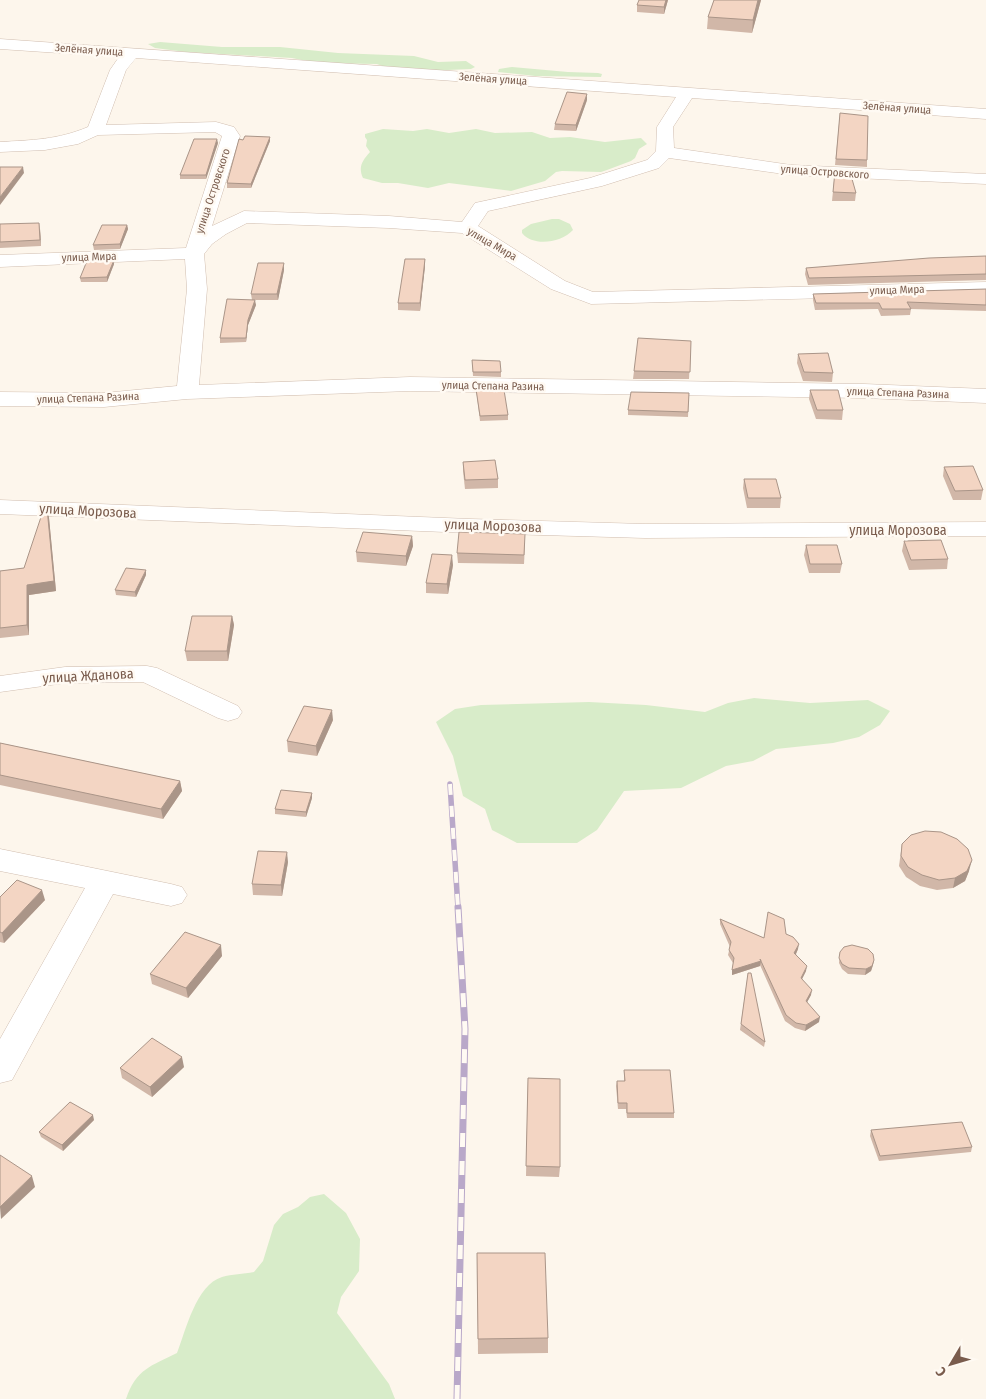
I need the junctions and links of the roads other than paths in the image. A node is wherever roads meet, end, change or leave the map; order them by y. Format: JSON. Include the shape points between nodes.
{"nodes":[{"id":1,"x":0,"y":44,"type":"edge"},
{"id":2,"x":133,"y":53,"type":"junction"},
{"id":3,"x":687,"y":93,"type":"junction"},
{"id":4,"x":986,"y":114,"type":"edge"},
{"id":5,"x":95,"y":130,"type":"junction"},
{"id":6,"x":0,"y":147,"type":"edge"},
{"id":7,"x":665,"y":152,"type":"junction"},
{"id":8,"x":986,"y":179,"type":"edge"},
{"id":9,"x":482,"y":207,"type":"junction"},
{"id":10,"x":207,"y":212,"type":"junction"},
{"id":11,"x":244,"y":217,"type":"junction"},
{"id":12,"x":389,"y":222,"type":"junction"},
{"id":13,"x":467,"y":228,"type":"junction"},
{"id":14,"x":194,"y":253,"type":"junction"},
{"id":15,"x":0,"y":260,"type":"edge"},
{"id":16,"x":986,"y":288,"type":"edge"},
{"id":17,"x":187,"y":392,"type":"junction"},
{"id":18,"x":986,"y":396,"type":"edge"},
{"id":19,"x":2,"y":405,"type":"edge"},
{"id":20,"x":0,"y":507,"type":"edge"},
{"id":21,"x":986,"y":529,"type":"edge"},
{"id":22,"x":0,"y":684,"type":"edge"},
{"id":23,"x":228,"y":712,"type":"dead end"},
{"id":24,"x":0,"y":860,"type":"edge"},
{"id":25,"x":104,"y":882,"type":"junction"},
{"id":26,"x":171,"y":895,"type":"dead end"},
{"id":27,"x":0,"y":1070,"type":"edge"}],
"edges":[{"from":1,"to":2,"type":"street","name":"Зелёная улица"},
{"from":2,"to":3,"type":"street","name":"Зелёная улица"},
{"from":2,"to":5,"type":"street","via":[[118,70]]},
{"from":3,"to":4,"type":"street","name":"Зелёная улица"},
{"from":3,"to":7,"type":"street","via":[[665,126]]},
{"from":5,"to":6,"type":"street","name":"улица Островского","via":[[72,140],[38,146]]},
{"from":5,"to":10,"type":"street","name":"улица Островского","via":[[216,127],[228,131],[231,136]]},
{"from":7,"to":8,"type":"street","name":"улица Островского","via":[[791,170]]},
{"from":7,"to":9,"type":"street","via":[[653,164],[596,182]]},
{"from":9,"to":12,"type":"street"},
{"from":9,"to":13,"type":"street"},
{"from":10,"to":11,"type":"street","via":[[221,218]]},
{"from":10,"to":14,"type":"street","name":"улица Островского"},
{"from":11,"to":12,"type":"street","name":"улица Мира"},
{"from":11,"to":14,"type":"street","name":"улица Мира","via":[[219,230]]},
{"from":12,"to":13,"type":"street","name":"улица Мира"},
{"from":13,"to":16,"type":"street","name":"улица Мира","via":[[570,292],[591,298]]},
{"from":14,"to":15,"type":"street","name":"улица Мира"},
{"from":14,"to":17,"type":"street","name":"улица Островского","via":[[197,289]]},
{"from":17,"to":18,"type":"street","name":"улица Степана Разина","via":[[410,384]]},
{"from":17,"to":19,"type":"street","name":"улица Степана Разина"},
{"from":20,"to":21,"type":"street","name":"улица Морозова","via":[[644,531]]},
{"from":22,"to":23,"type":"street","name":"улица Жданова","via":[[65,675],[147,674]]},
{"from":24,"to":25,"type":"street"},
{"from":25,"to":26,"type":"street"},
{"from":25,"to":27,"type":"street"}]}
